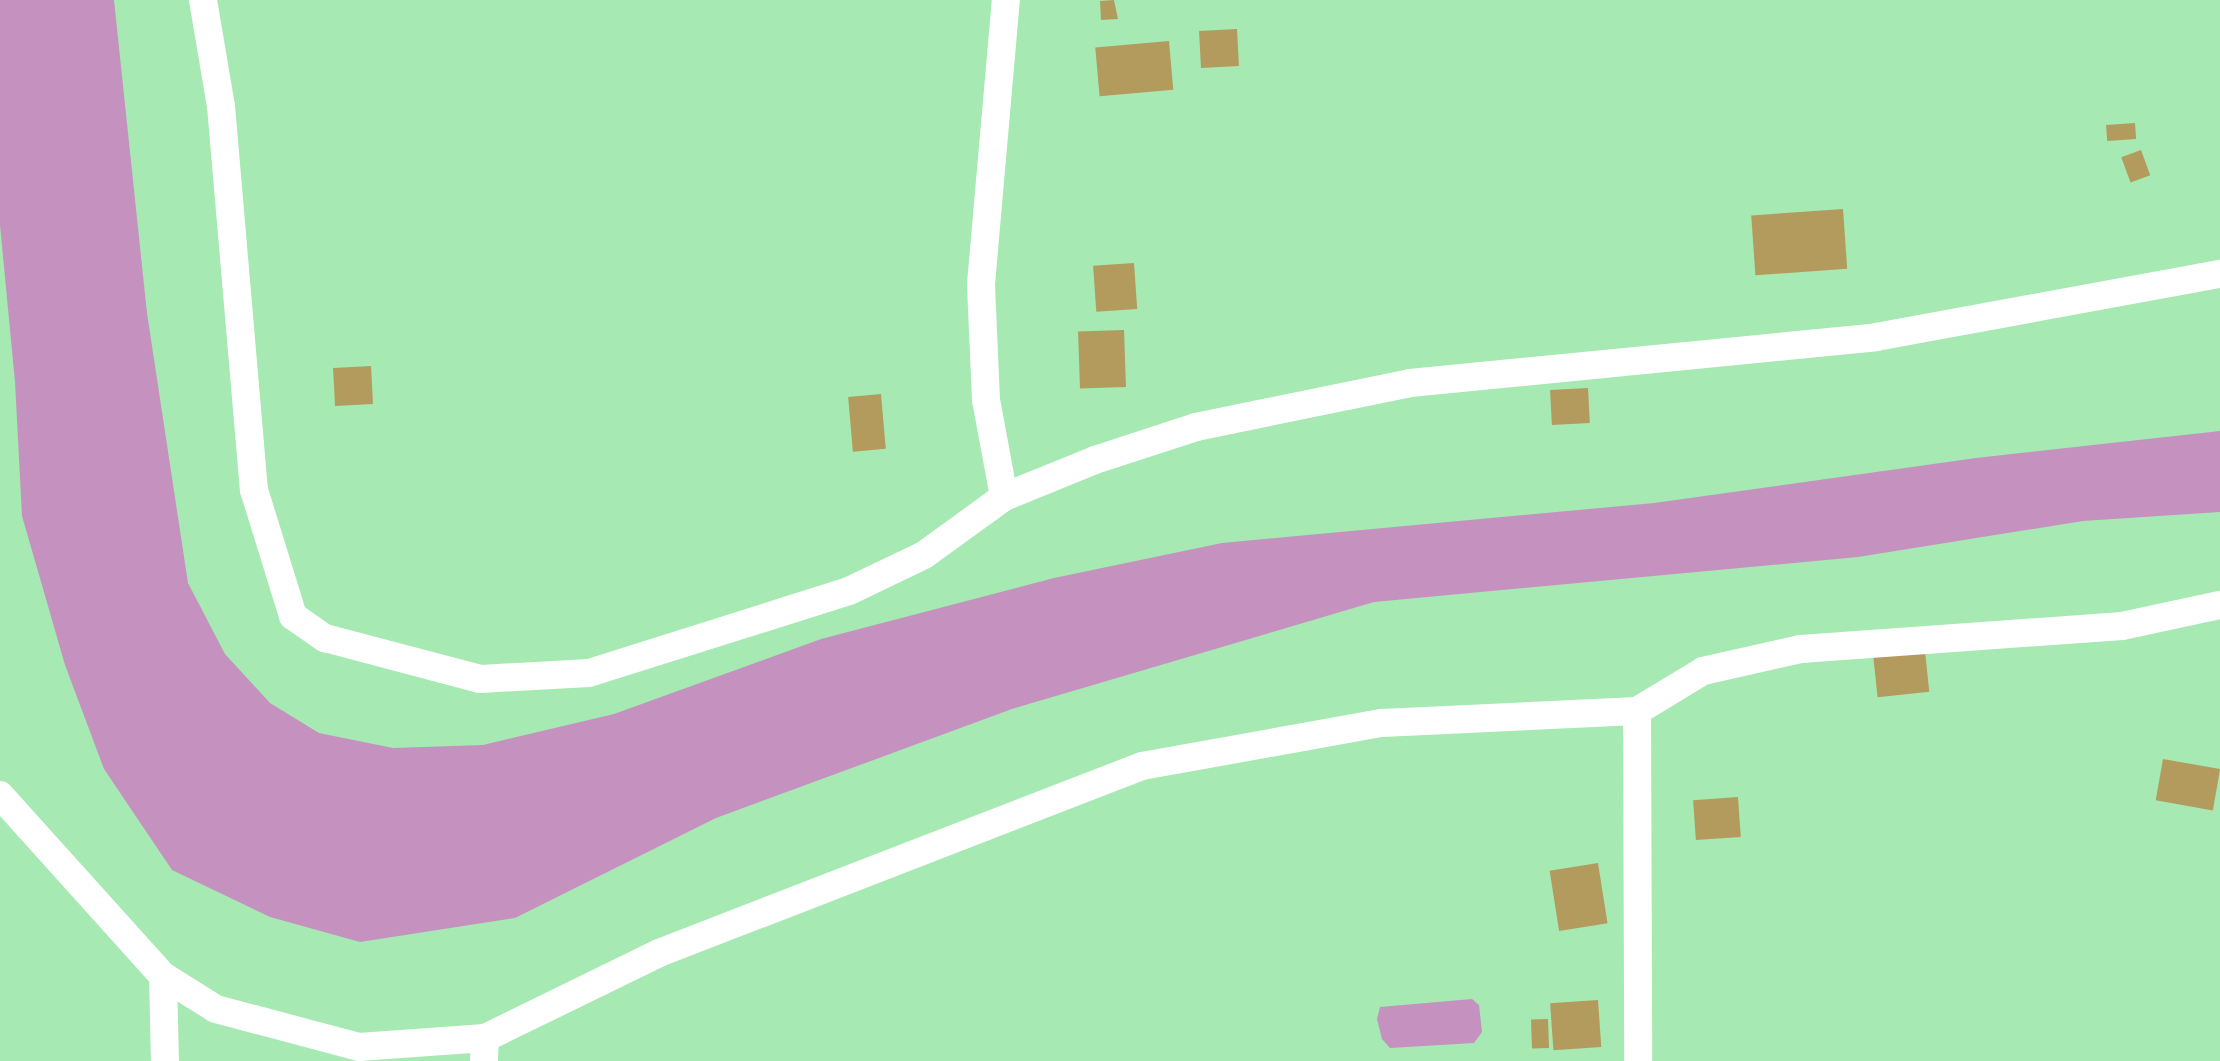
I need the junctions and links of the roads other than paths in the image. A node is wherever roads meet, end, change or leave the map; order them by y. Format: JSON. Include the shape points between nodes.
{"nodes":[{"id":1,"x":203,"y":0,"type":"edge"},
{"id":2,"x":1006,"y":0,"type":"edge"},
{"id":3,"x":2220,"y":274,"type":"edge"},
{"id":4,"x":1004,"y":497,"type":"junction"},
{"id":5,"x":2220,"y":605,"type":"edge"},
{"id":6,"x":1637,"y":711,"type":"junction"},
{"id":7,"x":0,"y":794,"type":"edge"},
{"id":8,"x":163,"y":976,"type":"junction"},
{"id":9,"x":485,"y":1050,"type":"edge"},
{"id":10,"x":165,"y":1061,"type":"edge"},
{"id":11,"x":1638,"y":1061,"type":"edge"}],
"edges":[{"from":1,"to":4,"type":"street","via":[[221,106],[254,490],[293,616],[325,638],[480,679],[589,673],[849,591],[924,555]]},
{"from":2,"to":4,"type":"street","via":[[981,284],[986,400]]},
{"from":3,"to":4,"type":"street","via":[[1876,338],[1410,383],[1196,427],[1095,460]]},
{"from":5,"to":6,"type":"street","via":[[2122,626],[1801,649],[1703,671]]},
{"from":6,"to":9,"type":"street","via":[[1382,723],[1142,766],[659,953]]},
{"from":6,"to":11,"type":"street"},
{"from":7,"to":8,"type":"street"},
{"from":8,"to":9,"type":"street","via":[[216,1009],[359,1047]]},
{"from":8,"to":10,"type":"street"}]}
